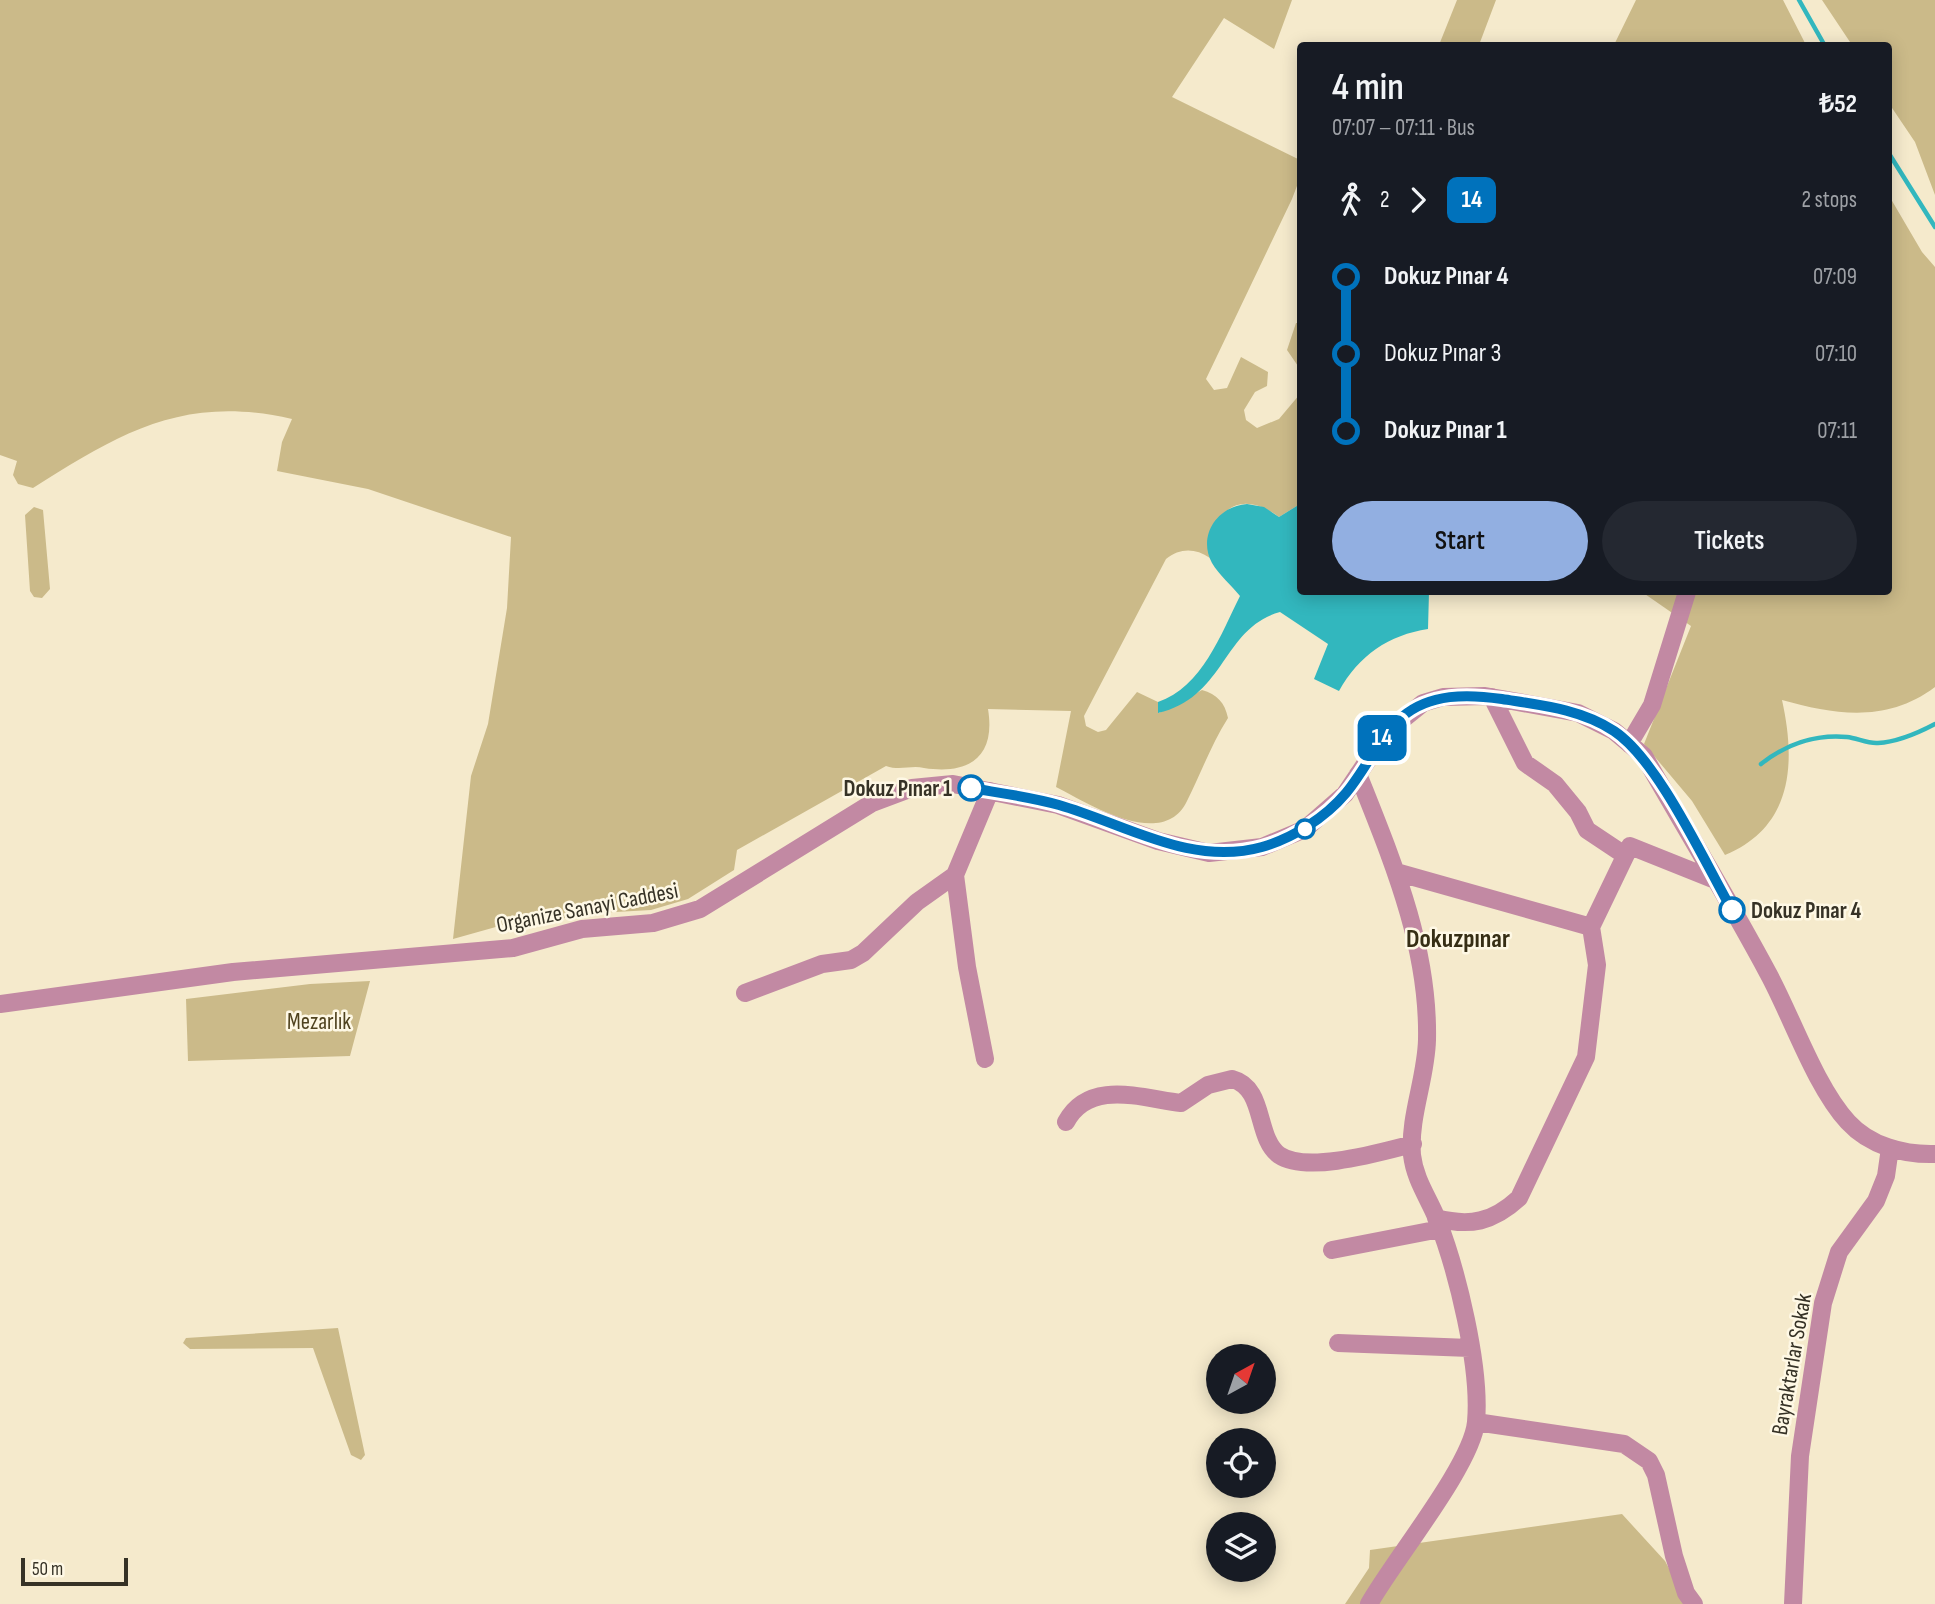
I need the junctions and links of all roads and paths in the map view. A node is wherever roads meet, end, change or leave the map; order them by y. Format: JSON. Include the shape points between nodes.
{"nodes":[{"id":1,"x":1686,"y":595,"type":"edge"},
{"id":2,"x":1492,"y":698,"type":"junction"},
{"id":3,"x":1629,"y":744,"type":"junction"},
{"id":4,"x":1359,"y":775,"type":"junction"},
{"id":5,"x":990,"y":791,"type":"junction"},
{"id":6,"x":1623,"y":854,"type":"junction"},
{"id":7,"x":1396,"y":872,"type":"junction"},
{"id":8,"x":955,"y":875,"type":"junction"},
{"id":9,"x":1715,"y":880,"type":"junction"},
{"id":10,"x":1591,"y":927,"type":"junction"},
{"id":11,"x":745,"y":993,"type":"dead end"},
{"id":12,"x":0,"y":1004,"type":"edge"},
{"id":13,"x":985,"y":1059,"type":"dead end"},
{"id":14,"x":1066,"y":1122,"type":"dead end"},
{"id":15,"x":1413,"y":1144,"type":"junction"},
{"id":16,"x":1889,"y":1148,"type":"junction"},
{"id":17,"x":1935,"y":1154,"type":"edge"},
{"id":18,"x":1438,"y":1224,"type":"junction"},
{"id":19,"x":1332,"y":1250,"type":"dead end"},
{"id":20,"x":1338,"y":1343,"type":"dead end"},
{"id":21,"x":1470,"y":1348,"type":"junction"},
{"id":22,"x":1476,"y":1422,"type":"junction"},
{"id":23,"x":1369,"y":1604,"type":"edge"},
{"id":24,"x":1695,"y":1604,"type":"edge"},
{"id":25,"x":1793,"y":1604,"type":"edge"}],
"edges":[{"from":1,"to":3,"type":"street","via":[[1652,705]]},
{"from":2,"to":3,"type":"street","name":"Organize Sanayi Caddesi","via":[[1578,713]]},
{"from":2,"to":4,"type":"street","name":"Organize Sanayi Caddesi","via":[[1443,697],[1423,703],[1386,733]]},
{"from":2,"to":6,"type":"street","via":[[1525,763],[1555,784],[1587,830]]},
{"from":3,"to":9,"type":"street","name":"Organize Sanayi Caddesi","via":[[1644,756]]},
{"from":4,"to":5,"type":"street","name":"Organize Sanayi Caddesi","via":[[1345,794],[1305,829],[1262,847],[1209,853],[1158,841],[1058,805]]},
{"from":4,"to":7,"type":"street"},
{"from":5,"to":8,"type":"street"},
{"from":5,"to":12,"type":"street","name":"Organize Sanayi Caddesi","via":[[953,784],[912,788],[872,803],[700,909],[653,923],[582,929],[513,948],[233,972]]},
{"from":6,"to":9,"type":"street","via":[[1630,846]]},
{"from":6,"to":10,"type":"street"},
{"from":7,"to":10,"type":"street"},
{"from":7,"to":15,"type":"street","via":[[1421,955],[1426,1029]]},
{"from":8,"to":11,"type":"street","via":[[917,902],[863,953]]},
{"from":8,"to":13,"type":"street"},
{"from":9,"to":16,"type":"street","name":"Organize Sanayi Caddesi","via":[[1768,972],[1832,1100],[1849,1123]]},
{"from":10,"to":18,"type":"street","via":[[1597,965],[1586,1057],[1519,1198],[1502,1214],[1481,1223]]},
{"from":14,"to":15,"type":"street","via":[[1090,1097],[1113,1095],[1181,1103],[1208,1085],[1232,1079],[1248,1089],[1274,1150],[1287,1159],[1336,1160]]},
{"from":15,"to":18,"type":"street","via":[[1420,1189]]},
{"from":16,"to":17,"type":"street","name":"Organize Sanayi Caddesi"},
{"from":16,"to":25,"type":"street","name":"Bayraktarlar Sokak","via":[[1886,1176],[1876,1201],[1839,1252],[1824,1303],[1800,1456]]},
{"from":18,"to":19,"type":"street"},
{"from":18,"to":21,"type":"street","via":[[1458,1285]]},
{"from":20,"to":21,"type":"street"},
{"from":21,"to":22,"type":"street"},
{"from":22,"to":23,"type":"street","via":[[1457,1468]]},
{"from":22,"to":24,"type":"street","via":[[1624,1444],[1638,1450],[1657,1475],[1674,1556],[1686,1593]]}]}
